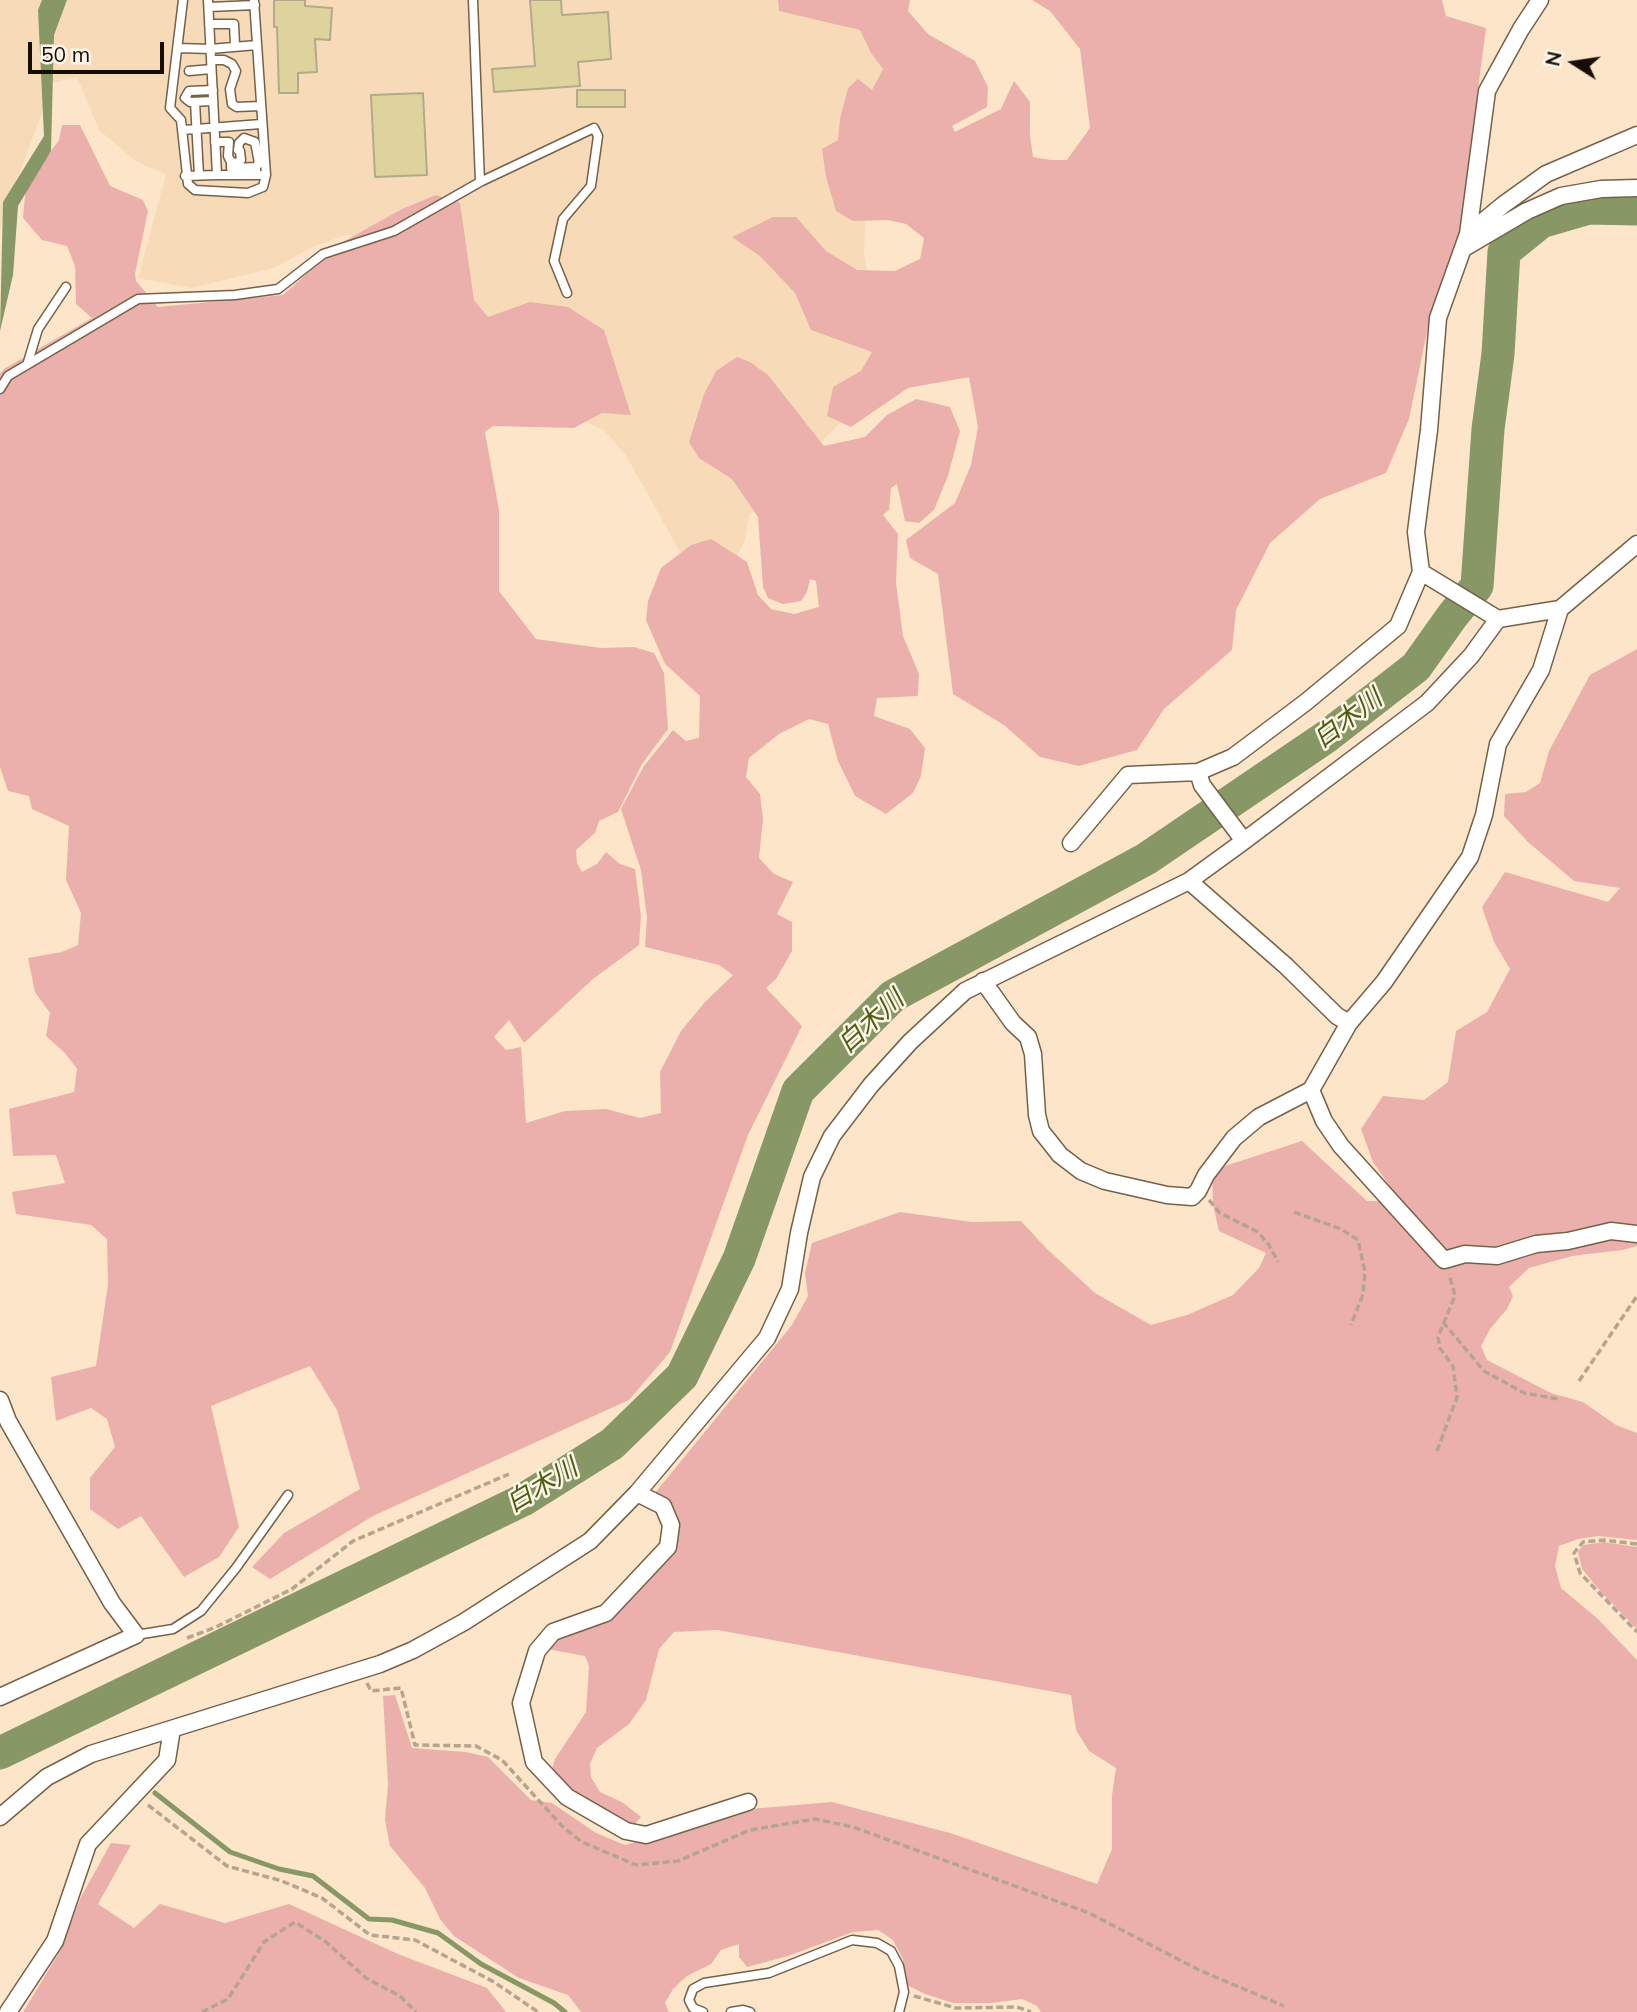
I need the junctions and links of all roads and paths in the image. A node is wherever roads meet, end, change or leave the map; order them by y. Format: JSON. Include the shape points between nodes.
{"nodes":[{"id":1,"x":183,"y":0,"type":"edge"},
{"id":2,"x":473,"y":0,"type":"edge"},
{"id":3,"x":1540,"y":0,"type":"edge"},
{"id":4,"x":231,"y":3,"type":"edge"},
{"id":5,"x":254,"y":3,"type":"edge"},
{"id":6,"x":208,"y":4,"type":"edge"},
{"id":7,"x":209,"y":24,"type":"junction"},
{"id":8,"x":257,"y":45,"type":"junction"},
{"id":9,"x":235,"y":46,"type":"junction"},
{"id":10,"x":177,"y":48,"type":"junction"},
{"id":11,"x":211,"y":49,"type":"junction"},
{"id":12,"x":211,"y":64,"type":"junction"},
{"id":13,"x":189,"y":71,"type":"dead end"},
{"id":14,"x":213,"y":90,"type":"junction"},
{"id":15,"x":213,"y":101,"type":"junction"},
{"id":16,"x":195,"y":102,"type":"junction"},
{"id":17,"x":260,"y":106,"type":"junction"},
{"id":18,"x":261,"y":124,"type":"junction"},
{"id":19,"x":215,"y":128,"type":"junction"},
{"id":20,"x":196,"y":129,"type":"junction"},
{"id":21,"x":183,"y":130,"type":"junction"},
{"id":22,"x":1637,"y":135,"type":"edge"},
{"id":23,"x":215,"y":142,"type":"junction"},
{"id":24,"x":236,"y":151,"type":"junction"},
{"id":25,"x":260,"y":172,"type":"junction"},
{"id":26,"x":199,"y":175,"type":"junction"},
{"id":27,"x":218,"y":175,"type":"junction"},
{"id":28,"x":186,"y":176,"type":"junction"},
{"id":29,"x":480,"y":182,"type":"junction"},
{"id":30,"x":1637,"y":188,"type":"edge"},
{"id":31,"x":1465,"y":241,"type":"junction"},
{"id":32,"x":66,"y":287,"type":"dead end"},
{"id":33,"x":567,"y":293,"type":"dead end"},
{"id":34,"x":28,"y":362,"type":"junction"},
{"id":35,"x":0,"y":389,"type":"edge"},
{"id":36,"x":1637,"y":544,"type":"edge"},
{"id":37,"x":1421,"y":572,"type":"junction"},
{"id":38,"x":1560,"y":609,"type":"junction"},
{"id":39,"x":1491,"y":615,"type":"junction"},
{"id":40,"x":1200,"y":778,"type":"junction"},
{"id":41,"x":1244,"y":841,"type":"junction"},
{"id":42,"x":1071,"y":844,"type":"dead end"},
{"id":43,"x":1189,"y":881,"type":"junction"},
{"id":44,"x":983,"y":981,"type":"junction"},
{"id":45,"x":1349,"y":1023,"type":"junction"},
{"id":46,"x":1311,"y":1090,"type":"junction"},
{"id":47,"x":1199,"y":1189,"type":"junction"},
{"id":48,"x":1294,"y":1212,"type":"dead end"},
{"id":49,"x":1637,"y":1234,"type":"edge"},
{"id":50,"x":1444,"y":1260,"type":"junction"},
{"id":51,"x":1278,"y":1262,"type":"dead end"},
{"id":52,"x":1637,"y":1296,"type":"edge"},
{"id":53,"x":1443,"y":1322,"type":"junction"},
{"id":54,"x":1351,"y":1325,"type":"dead end"},
{"id":55,"x":1578,"y":1381,"type":"dead end"},
{"id":56,"x":1558,"y":1399,"type":"dead end"},
{"id":57,"x":0,"y":1400,"type":"edge"},
{"id":58,"x":1437,"y":1451,"type":"dead end"},
{"id":59,"x":509,"y":1474,"type":"dead end"},
{"id":60,"x":637,"y":1493,"type":"junction"},
{"id":61,"x":288,"y":1495,"type":"dead end"},
{"id":62,"x":1637,"y":1544,"type":"edge"},
{"id":63,"x":1637,"y":1632,"type":"edge"},
{"id":64,"x":136,"y":1635,"type":"junction"},
{"id":65,"x":184,"y":1639,"type":"dead end"},
{"id":66,"x":361,"y":1670,"type":"junction"},
{"id":67,"x":0,"y":1697,"type":"edge"},
{"id":68,"x":172,"y":1729,"type":"junction"},
{"id":69,"x":135,"y":1796,"type":"junction"},
{"id":70,"x":748,"y":1802,"type":"dead end"},
{"id":71,"x":0,"y":1817,"type":"edge"},
{"id":72,"x":904,"y":1992,"type":"junction"},
{"id":73,"x":1284,"y":2006,"type":"dead end"},
{"id":74,"x":8,"y":2012,"type":"edge"},
{"id":75,"x":202,"y":2012,"type":"edge"},
{"id":76,"x":416,"y":2012,"type":"edge"},
{"id":77,"x":538,"y":2012,"type":"edge"},
{"id":78,"x":703,"y":2012,"type":"edge"},
{"id":79,"x":731,"y":2012,"type":"edge"},
{"id":80,"x":750,"y":2012,"type":"edge"},
{"id":81,"x":900,"y":2012,"type":"edge"},
{"id":82,"x":1031,"y":2012,"type":"edge"}],
"edges":[{"from":1,"to":10,"type":"lane"},
{"from":2,"to":29,"type":"lane"},
{"from":3,"to":31,"type":"street","via":[[1487,91]]},
{"from":4,"to":5,"type":"lane"},
{"from":4,"to":6,"type":"lane"},
{"from":5,"to":8,"type":"lane"},
{"from":6,"to":7,"type":"lane"},
{"from":7,"to":9,"type":"lane","via":[[234,24]]},
{"from":7,"to":11,"type":"lane"},
{"from":8,"to":9,"type":"lane"},
{"from":8,"to":17,"type":"lane"},
{"from":9,"to":11,"type":"lane"},
{"from":10,"to":11,"type":"lane"},
{"from":10,"to":21,"type":"lane","via":[[170,108]]},
{"from":11,"to":12,"type":"lane"},
{"from":12,"to":13,"type":"lane"},
{"from":12,"to":14,"type":"lane"},
{"from":12,"to":17,"type":"lane","via":[[224,60],[236,71],[230,89],[232,104]]},
{"from":14,"to":15,"type":"lane"},
{"from":14,"to":16,"type":"lane","via":[[185,94],[187,102]]},
{"from":15,"to":16,"type":"lane"},
{"from":15,"to":19,"type":"lane"},
{"from":16,"to":20,"type":"lane"},
{"from":17,"to":18,"type":"lane"},
{"from":18,"to":19,"type":"lane"},
{"from":18,"to":25,"type":"lane"},
{"from":19,"to":20,"type":"lane"},
{"from":19,"to":23,"type":"lane"},
{"from":20,"to":21,"type":"lane"},
{"from":20,"to":26,"type":"lane"},
{"from":21,"to":28,"type":"lane"},
{"from":22,"to":31,"type":"street","via":[[1546,174],[1503,205]]},
{"from":23,"to":24,"type":"lane","via":[[229,142]]},
{"from":23,"to":27,"type":"lane"},
{"from":24,"to":25,"type":"lane","via":[[246,153],[255,142]]},
{"from":24,"to":25,"type":"lane","via":[[241,160],[230,162],[231,168]]},
{"from":25,"to":27,"type":"lane"},
{"from":25,"to":28,"type":"lane","via":[[262,187],[248,193],[195,190]]},
{"from":26,"to":27,"type":"lane"},
{"from":26,"to":28,"type":"lane"},
{"from":29,"to":33,"type":"lane","via":[[594,128],[598,136],[591,186],[563,219],[554,261]]},
{"from":29,"to":34,"type":"lane","via":[[394,231],[323,254],[278,289],[138,299]]},
{"from":30,"to":31,"type":"street","via":[[1561,196]]},
{"from":31,"to":37,"type":"street","via":[[1438,318],[1416,532]]},
{"from":32,"to":34,"type":"lane","via":[[38,329]]},
{"from":34,"to":35,"type":"lane","via":[[8,376]]},
{"from":36,"to":38,"type":"street"},
{"from":37,"to":39,"type":"street"},
{"from":37,"to":40,"type":"street","via":[[1398,625],[1315,694]]},
{"from":38,"to":39,"type":"street"},
{"from":38,"to":45,"type":"street","via":[[1541,670],[1498,744],[1470,857],[1384,982]]},
{"from":39,"to":41,"type":"street","via":[[1471,656],[1427,703]]},
{"from":40,"to":41,"type":"street"},
{"from":40,"to":42,"type":"street","via":[[1128,775]]},
{"from":41,"to":43,"type":"street"},
{"from":43,"to":44,"type":"street"},
{"from":43,"to":45,"type":"street"},
{"from":44,"to":47,"type":"street","via":[[1028,1037],[1041,1131],[1060,1155],[1080,1171],[1105,1181],[1167,1195],[1192,1197]]},
{"from":44,"to":60,"type":"street","via":[[965,991],[910,1042],[832,1136],[812,1177],[790,1289],[767,1338]]},
{"from":45,"to":46,"type":"street"},
{"from":46,"to":47,"type":"street","via":[[1259,1117],[1234,1138]]},
{"from":46,"to":50,"type":"street","via":[[1341,1146]]},
{"from":47,"to":51,"type":"path","via":[[1220,1213],[1258,1232]]},
{"from":48,"to":54,"type":"path","via":[[1358,1240],[1365,1272],[1363,1294]]},
{"from":49,"to":50,"type":"street","via":[[1611,1231],[1497,1256],[1465,1254]]},
{"from":50,"to":53,"type":"path","via":[[1455,1296]]},
{"from":52,"to":55,"type":"path"},
{"from":53,"to":56,"type":"path","via":[[1484,1371],[1524,1393]]},
{"from":53,"to":58,"type":"path","via":[[1440,1348],[1453,1366],[1457,1397]]},
{"from":57,"to":64,"type":"street","via":[[106,1592]]},
{"from":59,"to":65,"type":"path","via":[[353,1541],[292,1588]]},
{"from":60,"to":66,"type":"street","via":[[590,1541],[476,1615],[413,1650]]},
{"from":60,"to":70,"type":"street","via":[[663,1506],[671,1525],[668,1547],[606,1614],[566,1625],[537,1651],[522,1703],[534,1762],[567,1797],[626,1830],[646,1835]]},
{"from":61,"to":64,"type":"lane","via":[[201,1611],[173,1629]]},
{"from":62,"to":63,"type":"path","via":[[1583,1542],[1574,1553],[1580,1573]]},
{"from":64,"to":67,"type":"street"},
{"from":66,"to":68,"type":"street"},
{"from":66,"to":73,"type":"path","via":[[371,1691],[401,1688],[415,1745],[476,1746],[502,1760],[582,1842],[636,1865],[677,1861],[750,1830],[816,1819],[853,1827],[1090,1913],[1199,1970]]},
{"from":68,"to":69,"type":"street","via":[[167,1760]]},
{"from":68,"to":71,"type":"street","via":[[91,1754],[47,1777]]},
{"from":69,"to":74,"type":"street","via":[[88,1844],[55,1941]]},
{"from":69,"to":77,"type":"path","via":[[227,1866],[282,1881],[321,1898],[370,1935],[415,1940],[494,1982]]},
{"from":72,"to":78,"type":"lane","via":[[891,1951],[877,1943],[852,1940],[769,1973],[705,1983],[693,1989],[689,2000]]},
{"from":72,"to":81,"type":"lane"},
{"from":72,"to":82,"type":"path","via":[[956,2008],[1017,2007]]},
{"from":75,"to":76,"type":"path","via":[[228,1999],[264,1942],[295,1923]]},
{"from":79,"to":80,"type":"lane"}]}
